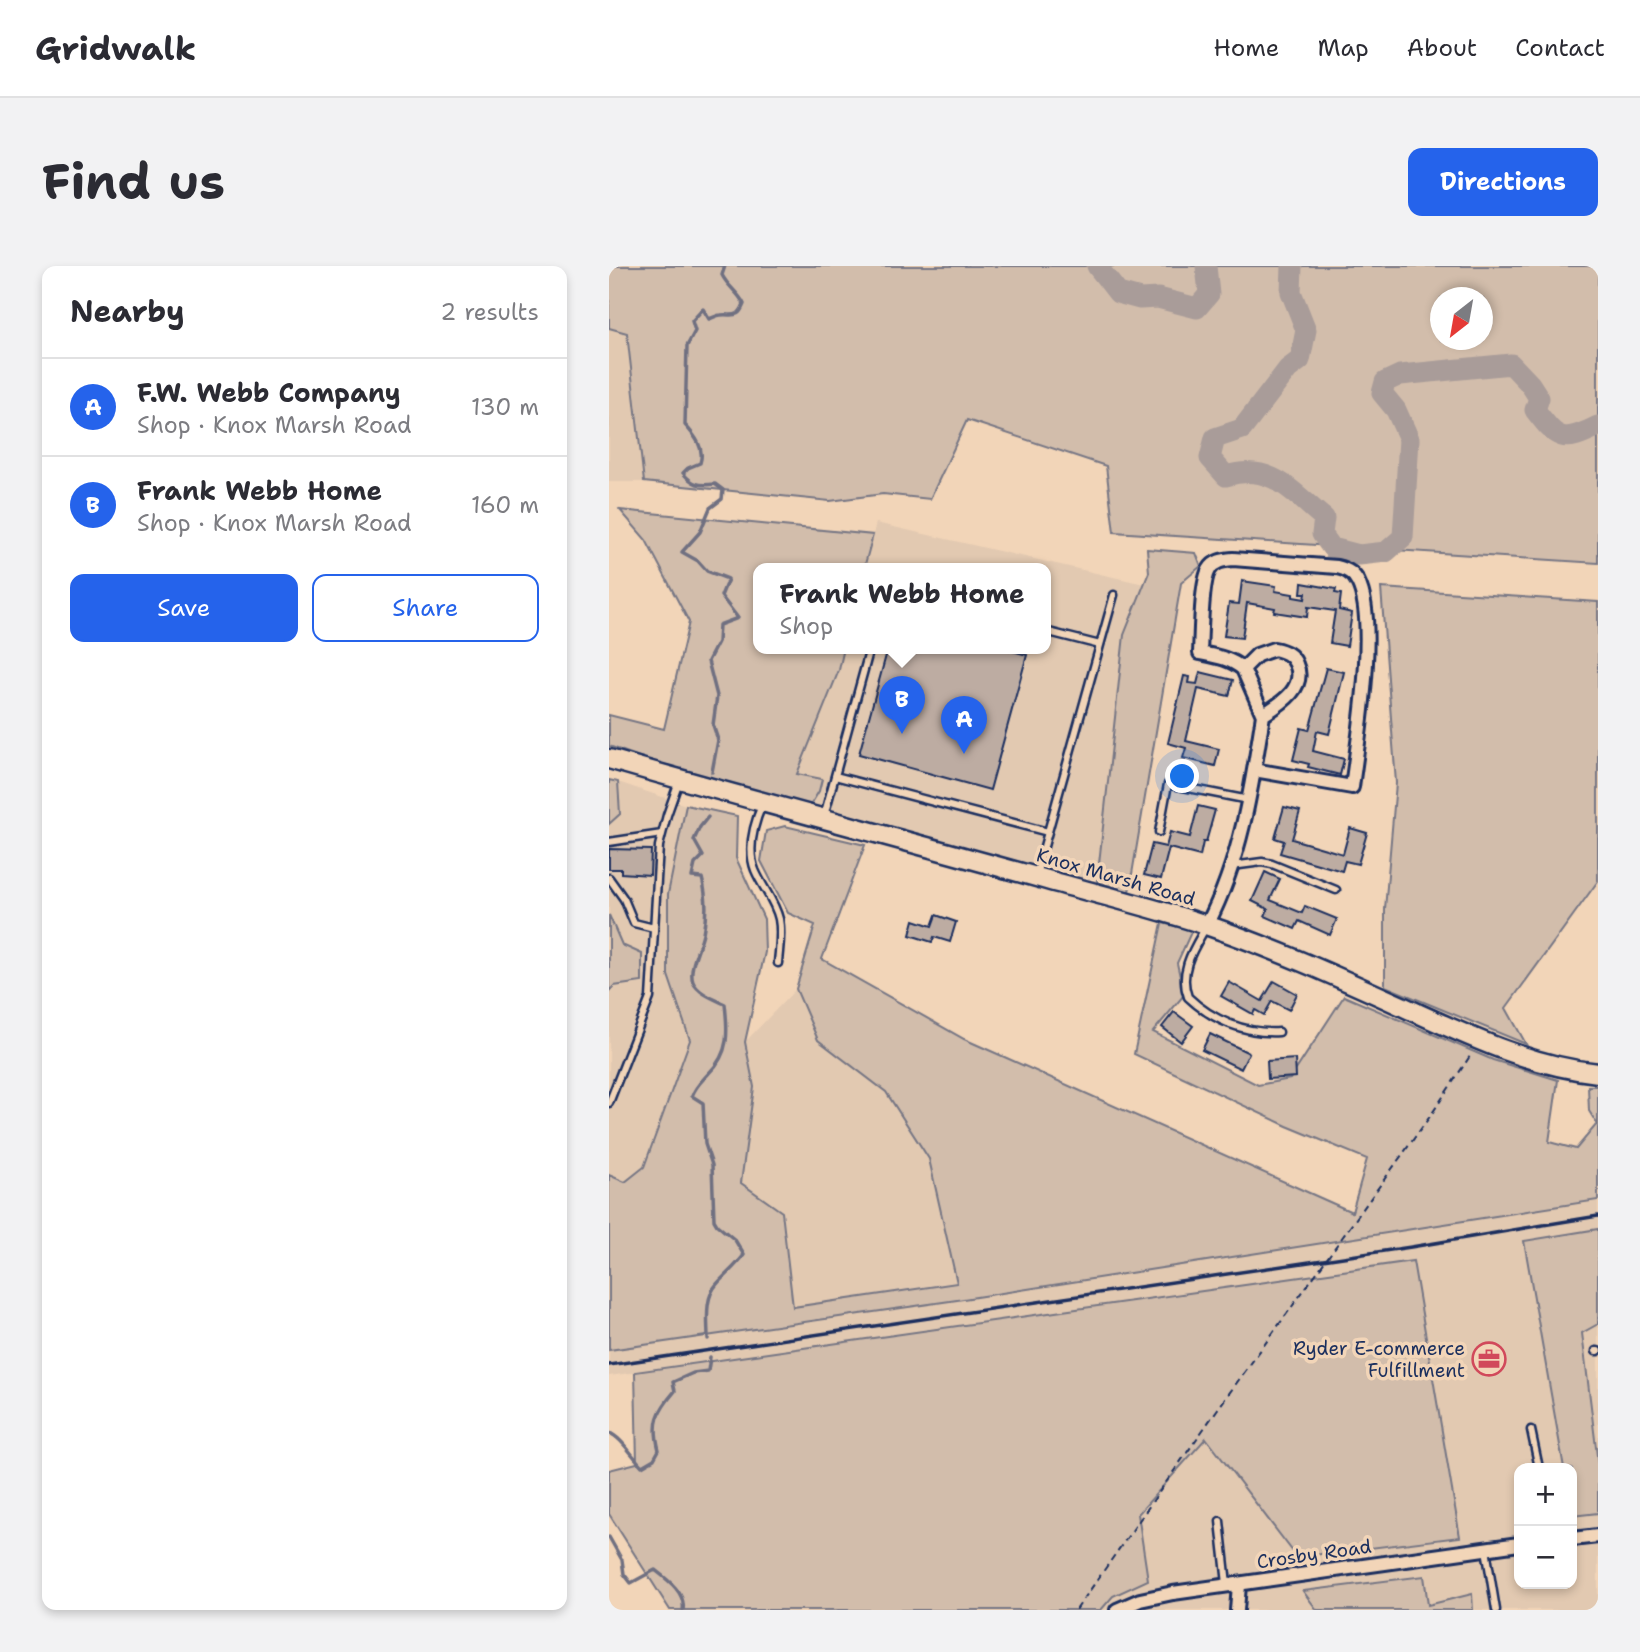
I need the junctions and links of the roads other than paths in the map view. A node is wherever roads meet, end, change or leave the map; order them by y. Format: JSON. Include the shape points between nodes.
{"nodes":[{"id":1,"x":1114,"y":595,"type":"dead end"},
{"id":2,"x":1051,"y":633,"type":"edge"},
{"id":3,"x":1100,"y":645,"type":"junction"},
{"id":4,"x":868,"y":654,"type":"edge"},
{"id":5,"x":1243,"y":668,"type":"junction"},
{"id":6,"x":1263,"y":715,"type":"junction"},
{"id":7,"x":609,"y":759,"type":"edge"},
{"id":8,"x":1254,"y":770,"type":"junction"},
{"id":9,"x":835,"y":776,"type":"junction"},
{"id":10,"x":680,"y":780,"type":"junction"},
{"id":11,"x":1249,"y":800,"type":"junction"},
{"id":12,"x":762,"y":804,"type":"junction"},
{"id":13,"x":823,"y":819,"type":"junction"},
{"id":14,"x":1048,"y":832,"type":"junction"},
{"id":15,"x":1159,"y":832,"type":"dead end"},
{"id":16,"x":662,"y":834,"type":"junction"},
{"id":17,"x":609,"y":842,"type":"edge"},
{"id":18,"x":1230,"y":866,"type":"junction"},
{"id":19,"x":1036,"y":877,"type":"junction"},
{"id":20,"x":609,"y":878,"type":"edge"},
{"id":21,"x":1336,"y":890,"type":"dead end"},
{"id":22,"x":1207,"y":925,"type":"junction"},
{"id":23,"x":654,"y":928,"type":"junction"},
{"id":24,"x":778,"y":963,"type":"dead end"},
{"id":25,"x":1279,"y":1032,"type":"dead end"},
{"id":26,"x":1598,"y":1073,"type":"edge"},
{"id":27,"x":609,"y":1103,"type":"edge"},
{"id":28,"x":1531,"y":1430,"type":"dead end"},
{"id":29,"x":1538,"y":1463,"type":"edge"},
{"id":30,"x":1220,"y":1521,"type":"dead end"},
{"id":31,"x":1598,"y":1536,"type":"edge"},
{"id":32,"x":1577,"y":1538,"type":"edge"},
{"id":33,"x":1514,"y":1545,"type":"edge"},
{"id":34,"x":1486,"y":1549,"type":"junction"},
{"id":35,"x":1233,"y":1586,"type":"junction"},
{"id":36,"x":1117,"y":1610,"type":"edge"},
{"id":37,"x":1237,"y":1610,"type":"edge"},
{"id":38,"x":1496,"y":1610,"type":"edge"}],
"edges":[{"from":1,"to":3,"type":"lane"},
{"from":2,"to":3,"type":"lane"},
{"from":3,"to":14,"type":"lane"},
{"from":4,"to":9,"type":"lane"},
{"from":5,"to":6,"type":"street"},
{"from":5,"to":6,"type":"street","via":[[1265,650],[1274,649],[1290,655],[1296,663],[1295,688]]},
{"from":5,"to":8,"type":"street","via":[[1226,658],[1200,653],[1206,578],[1214,564],[1246,560],[1337,567],[1352,574],[1362,593],[1366,626],[1352,787]]},
{"from":6,"to":8,"type":"street"},
{"from":7,"to":10,"type":"main road","name":"Knox Marsh Road"},
{"from":8,"to":11,"type":"street"},
{"from":9,"to":13,"type":"lane"},
{"from":9,"to":14,"type":"lane"},
{"from":10,"to":12,"type":"main road","name":"Knox Marsh Road"},
{"from":10,"to":16,"type":"lane"},
{"from":11,"to":15,"type":"lane","via":[[1168,784]]},
{"from":11,"to":18,"type":"street"},
{"from":12,"to":13,"type":"main road","name":"Knox Marsh Road"},
{"from":12,"to":24,"type":"lane","via":[[752,857],[780,922]]},
{"from":13,"to":19,"type":"main road","name":"Knox Marsh Road"},
{"from":14,"to":19,"type":"lane"},
{"from":16,"to":17,"type":"lane"},
{"from":16,"to":23,"type":"lane"},
{"from":18,"to":21,"type":"lane","via":[[1272,864]]},
{"from":18,"to":22,"type":"street"},
{"from":19,"to":22,"type":"main road","name":"Knox Marsh Road"},
{"from":20,"to":23,"type":"lane","via":[[634,923]]},
{"from":22,"to":25,"type":"lane","via":[[1188,962],[1188,997],[1229,1024]]},
{"from":22,"to":26,"type":"main road","name":"Knox Marsh Road","via":[[1479,1040],[1549,1064]]},
{"from":23,"to":27,"type":"lane","via":[[650,998]]},
{"from":28,"to":29,"type":"lane"},
{"from":30,"to":35,"type":"lane"},
{"from":31,"to":32,"type":"street"},
{"from":33,"to":34,"type":"street","name":"Crosby Road"},
{"from":34,"to":35,"type":"street","name":"Crosby Road"},
{"from":34,"to":38,"type":"lane"},
{"from":35,"to":36,"type":"street","name":"Crosby Road","via":[[1140,1600]]},
{"from":35,"to":37,"type":"street"}]}
